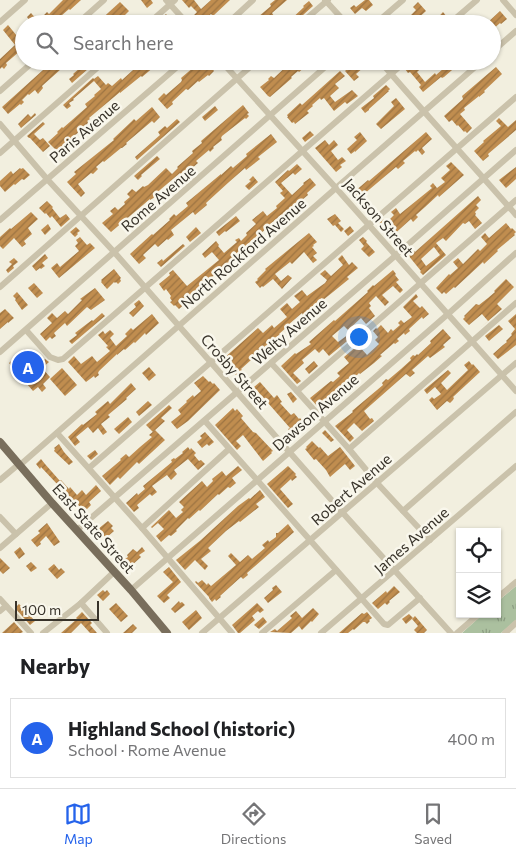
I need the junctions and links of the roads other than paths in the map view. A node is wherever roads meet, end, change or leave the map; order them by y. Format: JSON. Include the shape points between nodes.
{"nodes":[{"id":1,"x":25,"y":0,"type":"edge"},
{"id":2,"x":104,"y":0,"type":"edge"},
{"id":3,"x":254,"y":0,"type":"edge"},
{"id":4,"x":327,"y":0,"type":"edge"},
{"id":5,"x":403,"y":0,"type":"edge"},
{"id":6,"x":476,"y":0,"type":"edge"},
{"id":7,"x":171,"y":1,"type":"edge"},
{"id":8,"x":506,"y":1,"type":"edge"},
{"id":9,"x":87,"y":15,"type":"edge"},
{"id":10,"x":157,"y":15,"type":"edge"},
{"id":11,"x":181,"y":15,"type":"edge"},
{"id":12,"x":237,"y":15,"type":"edge"},
{"id":13,"x":310,"y":15,"type":"edge"},
{"id":14,"x":340,"y":15,"type":"edge"},
{"id":15,"x":386,"y":15,"type":"edge"},
{"id":16,"x":459,"y":15,"type":"edge"},
{"id":17,"x":516,"y":15,"type":"edge"},
{"id":18,"x":0,"y":22,"type":"edge"},
{"id":19,"x":516,"y":31,"type":"edge"},
{"id":20,"x":501,"y":44,"type":"edge"},
{"id":21,"x":24,"y":70,"type":"edge"},
{"id":22,"x":95,"y":70,"type":"edge"},
{"id":23,"x":174,"y":70,"type":"edge"},
{"id":24,"x":229,"y":70,"type":"edge"},
{"id":25,"x":245,"y":70,"type":"edge"},
{"id":26,"x":322,"y":70,"type":"edge"},
{"id":27,"x":388,"y":70,"type":"edge"},
{"id":28,"x":396,"y":70,"type":"edge"},
{"id":29,"x":472,"y":70,"type":"edge"},
{"id":30,"x":391,"y":74,"type":"junction"},
{"id":31,"x":236,"y":78,"type":"junction"},
{"id":32,"x":0,"y":91,"type":"edge"},
{"id":33,"x":516,"y":97,"type":"edge"},
{"id":34,"x":424,"y":112,"type":"junction"},
{"id":35,"x":270,"y":116,"type":"junction"},
{"id":36,"x":0,"y":124,"type":"edge"},
{"id":37,"x":14,"y":140,"type":"junction"},
{"id":38,"x":457,"y":149,"type":"junction"},
{"id":39,"x":516,"y":150,"type":"edge"},
{"id":40,"x":303,"y":151,"type":"junction"},
{"id":41,"x":0,"y":153,"type":"edge"},
{"id":42,"x":484,"y":178,"type":"junction"},
{"id":43,"x":47,"y":179,"type":"junction"},
{"id":44,"x":336,"y":188,"type":"junction"},
{"id":45,"x":516,"y":200,"type":"edge"},
{"id":46,"x":509,"y":206,"type":"junction"},
{"id":47,"x":516,"y":215,"type":"edge"},
{"id":48,"x":81,"y":216,"type":"junction"},
{"id":49,"x":0,"y":220,"type":"edge"},
{"id":50,"x":369,"y":225,"type":"junction"},
{"id":51,"x":115,"y":253,"type":"junction"},
{"id":52,"x":516,"y":253,"type":"edge"},
{"id":53,"x":396,"y":256,"type":"junction"},
{"id":54,"x":420,"y":283,"type":"junction"},
{"id":55,"x":0,"y":287,"type":"edge"},
{"id":56,"x":146,"y":288,"type":"junction"},
{"id":57,"x":516,"y":303,"type":"edge"},
{"id":58,"x":448,"y":314,"type":"junction"},
{"id":59,"x":179,"y":326,"type":"junction"},
{"id":60,"x":26,"y":330,"type":"junction"},
{"id":61,"x":472,"y":341,"type":"junction"},
{"id":62,"x":0,"y":352,"type":"edge"},
{"id":63,"x":211,"y":363,"type":"junction"},
{"id":64,"x":271,"y":363,"type":"junction"},
{"id":65,"x":516,"y":363,"type":"edge"},
{"id":66,"x":502,"y":375,"type":"junction"},
{"id":67,"x":297,"y":391,"type":"junction"},
{"id":68,"x":238,"y":392,"type":"junction"},
{"id":69,"x":516,"y":392,"type":"edge"},
{"id":70,"x":516,"y":412,"type":"edge"},
{"id":71,"x":204,"y":421,"type":"junction"},
{"id":72,"x":324,"y":422,"type":"junction"},
{"id":73,"x":58,"y":433,"type":"junction"},
{"id":74,"x":0,"y":442,"type":"edge"},
{"id":75,"x":229,"y":449,"type":"junction"},
{"id":76,"x":349,"y":449,"type":"junction"},
{"id":77,"x":289,"y":452,"type":"junction"},
{"id":78,"x":20,"y":464,"type":"junction"},
{"id":79,"x":516,"y":466,"type":"edge"},
{"id":80,"x":89,"y":468,"type":"junction"},
{"id":81,"x":0,"y":480,"type":"edge"},
{"id":82,"x":256,"y":480,"type":"junction"},
{"id":83,"x":377,"y":483,"type":"junction"},
{"id":84,"x":115,"y":498,"type":"junction"},
{"id":85,"x":52,"y":503,"type":"junction"},
{"id":86,"x":403,"y":511,"type":"junction"},
{"id":87,"x":342,"y":512,"type":"junction"},
{"id":88,"x":0,"y":517,"type":"edge"},
{"id":89,"x":142,"y":528,"type":"junction"},
{"id":90,"x":77,"y":530,"type":"junction"},
{"id":91,"x":16,"y":534,"type":"junction"},
{"id":92,"x":310,"y":540,"type":"junction"},
{"id":93,"x":430,"y":540,"type":"junction"},
{"id":94,"x":0,"y":548,"type":"edge"},
{"id":95,"x":167,"y":558,"type":"junction"},
{"id":96,"x":336,"y":570,"type":"junction"},
{"id":97,"x":395,"y":570,"type":"junction"},
{"id":98,"x":114,"y":572,"type":"junction"},
{"id":99,"x":516,"y":582,"type":"edge"},
{"id":100,"x":131,"y":590,"type":"junction"},
{"id":101,"x":501,"y":595,"type":"edge"},
{"id":102,"x":362,"y":598,"type":"junction"},
{"id":103,"x":420,"y":598,"type":"junction"},
{"id":104,"x":0,"y":599,"type":"edge"},
{"id":105,"x":81,"y":602,"type":"junction"},
{"id":106,"x":6,"y":606,"type":"junction"},
{"id":107,"x":0,"y":611,"type":"edge"},
{"id":108,"x":220,"y":618,"type":"junction"},
{"id":109,"x":474,"y":618,"type":"edge"},
{"id":110,"x":516,"y":624,"type":"edge"},
{"id":111,"x":104,"y":632,"type":"edge"},
{"id":112,"x":165,"y":632,"type":"edge"},
{"id":113,"x":31,"y":633,"type":"edge"},
{"id":114,"x":43,"y":633,"type":"edge"},
{"id":115,"x":202,"y":633,"type":"edge"},
{"id":116,"x":232,"y":633,"type":"edge"},
{"id":117,"x":262,"y":633,"type":"edge"},
{"id":118,"x":321,"y":633,"type":"edge"},
{"id":119,"x":451,"y":633,"type":"edge"},
{"id":120,"x":457,"y":633,"type":"edge"},
{"id":121,"x":505,"y":633,"type":"edge"}],
"edges":[{"from":1,"to":18,"type":"street"},
{"from":2,"to":9,"type":"street"},
{"from":3,"to":12,"type":"street"},
{"from":4,"to":13,"type":"street"},
{"from":4,"to":14,"type":"street"},
{"from":5,"to":15,"type":"street"},
{"from":6,"to":16,"type":"street"},
{"from":7,"to":10,"type":"street"},
{"from":7,"to":11,"type":"street"},
{"from":8,"to":17,"type":"street"},
{"from":19,"to":20,"type":"street"},
{"from":21,"to":32,"type":"street"},
{"from":22,"to":37,"type":"street"},
{"from":23,"to":43,"type":"street","name":"Paris Avenue"},
{"from":24,"to":31,"type":"street","name":"Jackson Street"},
{"from":25,"to":31,"type":"street"},
{"from":26,"to":35,"type":"street","name":"Rome Avenue"},
{"from":27,"to":30,"type":"street"},
{"from":28,"to":30,"type":"street"},
{"from":29,"to":34,"type":"street","name":"North Rockford Avenue"},
{"from":30,"to":34,"type":"street"},
{"from":30,"to":40,"type":"street"},
{"from":31,"to":35,"type":"street","name":"Jackson Street"},
{"from":31,"to":48,"type":"street"},
{"from":33,"to":38,"type":"street"},
{"from":34,"to":38,"type":"street"},
{"from":34,"to":44,"type":"street","name":"North Rockford Avenue"},
{"from":35,"to":40,"type":"street","name":"Jackson Street"},
{"from":35,"to":51,"type":"street","name":"Rome Avenue"},
{"from":36,"to":37,"type":"street","name":"Crosby Street"},
{"from":37,"to":41,"type":"street"},
{"from":37,"to":43,"type":"street","name":"Crosby Street"},
{"from":38,"to":42,"type":"street"},
{"from":38,"to":50,"type":"street"},
{"from":39,"to":42,"type":"street","name":"Welty Avenue"},
{"from":40,"to":44,"type":"street","name":"Jackson Street"},
{"from":40,"to":56,"type":"street"},
{"from":42,"to":46,"type":"street"},
{"from":42,"to":53,"type":"street","name":"Welty Avenue"},
{"from":43,"to":48,"type":"street","name":"Crosby Street"},
{"from":43,"to":49,"type":"street","name":"Paris Avenue"},
{"from":44,"to":50,"type":"street","name":"Jackson Street"},
{"from":44,"to":59,"type":"street","name":"North Rockford Avenue"},
{"from":45,"to":46,"type":"street"},
{"from":46,"to":47,"type":"street"},
{"from":46,"to":54,"type":"street"},
{"from":48,"to":51,"type":"street","name":"Crosby Street"},
{"from":48,"to":55,"type":"street"},
{"from":50,"to":53,"type":"street","name":"Jackson Street"},
{"from":50,"to":63,"type":"street"},
{"from":51,"to":56,"type":"street","name":"Crosby Street"},
{"from":51,"to":60,"type":"street","name":"Rome Avenue"},
{"from":52,"to":58,"type":"street","name":"Dawson Avenue"},
{"from":53,"to":54,"type":"street","name":"Jackson Street"},
{"from":53,"to":64,"type":"street","name":"Welty Avenue"},
{"from":54,"to":58,"type":"street","name":"Jackson Street"},
{"from":54,"to":67,"type":"street"},
{"from":56,"to":59,"type":"street","name":"Crosby Street"},
{"from":56,"to":60,"type":"street","via":[[63,359],[50,357]]},
{"from":57,"to":61,"type":"street"},
{"from":58,"to":61,"type":"street","name":"Jackson Street"},
{"from":58,"to":72,"type":"street","name":"Dawson Avenue"},
{"from":59,"to":63,"type":"street","name":"Crosby Street"},
{"from":59,"to":73,"type":"street","name":"North Rockford Avenue"},
{"from":60,"to":62,"type":"street","name":"Rome Avenue"},
{"from":61,"to":66,"type":"street","name":"Jackson Street"},
{"from":61,"to":76,"type":"street"},
{"from":63,"to":68,"type":"street","name":"Crosby Street"},
{"from":63,"to":80,"type":"street"},
{"from":64,"to":67,"type":"street"},
{"from":64,"to":68,"type":"street","name":"Welty Avenue"},
{"from":65,"to":66,"type":"street","name":"Robert Avenue"},
{"from":66,"to":69,"type":"street","name":"Jackson Street"},
{"from":66,"to":83,"type":"street","name":"Robert Avenue"},
{"from":67,"to":72,"type":"street"},
{"from":68,"to":71,"type":"street","name":"Welty Avenue"},
{"from":68,"to":77,"type":"street","name":"Crosby Street"},
{"from":70,"to":86,"type":"street"},
{"from":71,"to":75,"type":"street"},
{"from":71,"to":84,"type":"street","name":"Welty Avenue"},
{"from":72,"to":76,"type":"street"},
{"from":72,"to":77,"type":"street","name":"Dawson Avenue"},
{"from":73,"to":78,"type":"street","name":"North Rockford Avenue"},
{"from":73,"to":80,"type":"street"},
{"from":74,"to":78,"type":"main road","name":"East State Street"},
{"from":75,"to":82,"type":"street"},
{"from":75,"to":89,"type":"street"},
{"from":76,"to":83,"type":"street"},
{"from":77,"to":82,"type":"street","name":"Dawson Avenue"},
{"from":77,"to":87,"type":"street","name":"Crosby Street"},
{"from":78,"to":81,"type":"street","name":"North Rockford Avenue"},
{"from":78,"to":85,"type":"main road","name":"East State Street"},
{"from":79,"to":93,"type":"street","name":"James Avenue"},
{"from":80,"to":84,"type":"street"},
{"from":82,"to":92,"type":"street"},
{"from":82,"to":95,"type":"street","name":"Dawson Avenue"},
{"from":83,"to":86,"type":"street"},
{"from":83,"to":87,"type":"street","name":"Robert Avenue"},
{"from":84,"to":89,"type":"street"},
{"from":84,"to":90,"type":"street","name":"Welty Avenue"},
{"from":85,"to":90,"type":"main road","name":"East State Street"},
{"from":85,"to":91,"type":"street"},
{"from":86,"to":93,"type":"street"},
{"from":87,"to":92,"type":"street","name":"Robert Avenue"},
{"from":87,"to":97,"type":"street","name":"Crosby Street"},
{"from":88,"to":91,"type":"street"},
{"from":89,"to":95,"type":"street"},
{"from":90,"to":98,"type":"main road","name":"East State Street"},
{"from":91,"to":94,"type":"street"},
{"from":92,"to":96,"type":"street"},
{"from":92,"to":108,"type":"street","name":"Robert Avenue"},
{"from":93,"to":97,"type":"street","name":"James Avenue"},
{"from":95,"to":100,"type":"street","name":"Dawson Avenue"},
{"from":95,"to":108,"type":"street"},
{"from":96,"to":102,"type":"street"},
{"from":96,"to":117,"type":"street"},
{"from":97,"to":102,"type":"street","name":"James Avenue"},
{"from":97,"to":103,"type":"street","name":"Crosby Street"},
{"from":98,"to":100,"type":"main road","name":"East State Street"},
{"from":98,"to":105,"type":"street"},
{"from":99,"to":101,"type":"street"},
{"from":100,"to":112,"type":"main road","name":"East State Street"},
{"from":102,"to":103,"type":"street","via":[[388,625]]},
{"from":102,"to":118,"type":"street","name":"James Avenue"},
{"from":103,"to":119,"type":"street","name":"Crosby Street"},
{"from":104,"to":106,"type":"street"},
{"from":105,"to":111,"type":"street"},
{"from":105,"to":114,"type":"street"},
{"from":106,"to":107,"type":"street"},
{"from":106,"to":113,"type":"street"},
{"from":108,"to":115,"type":"street","name":"Robert Avenue"},
{"from":108,"to":116,"type":"street"},
{"from":109,"to":120,"type":"street"},
{"from":110,"to":121,"type":"street"}]}
